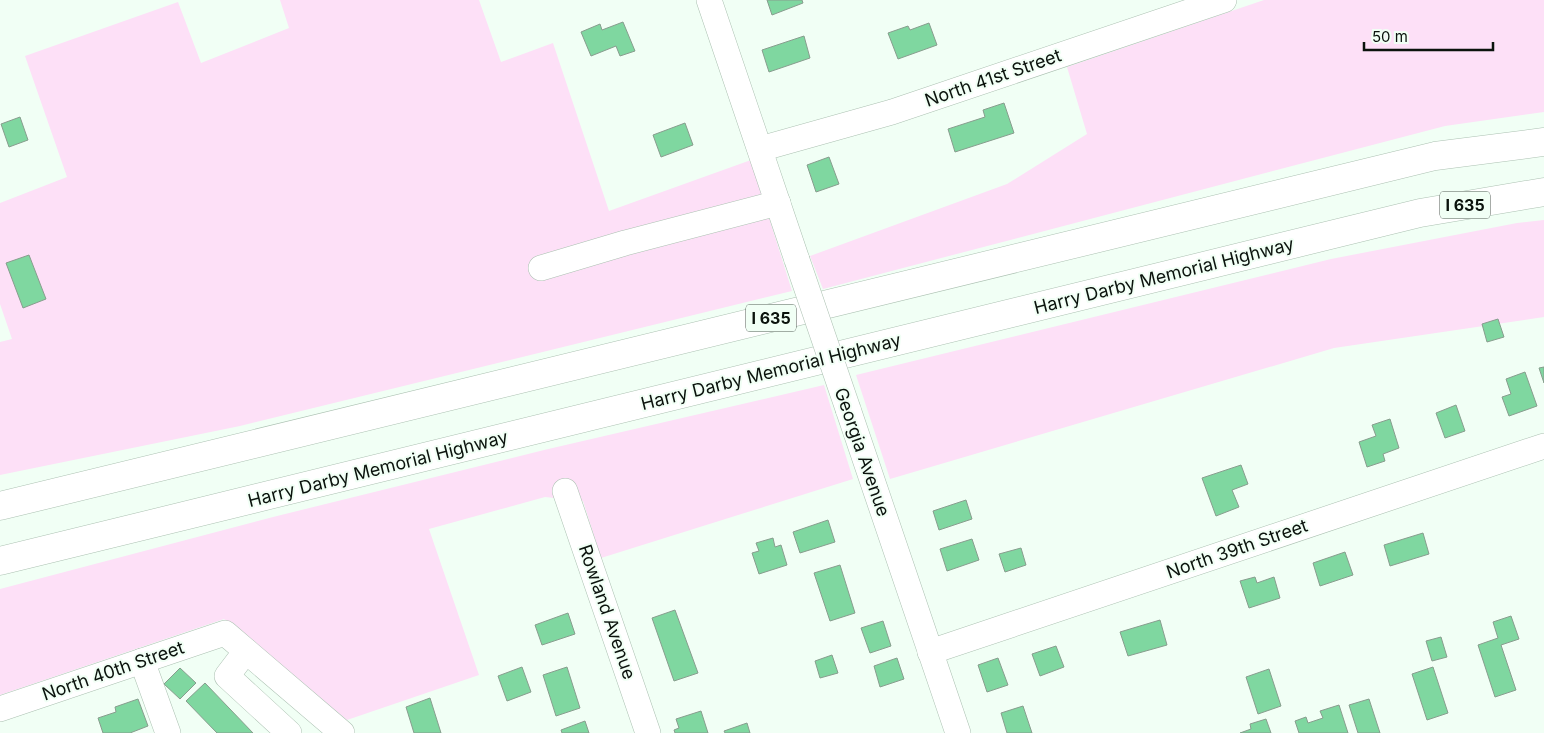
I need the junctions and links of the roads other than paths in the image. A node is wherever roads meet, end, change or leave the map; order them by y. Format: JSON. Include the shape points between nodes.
{"nodes":[{"id":1,"x":709,"y":0,"type":"edge"},
{"id":2,"x":1224,"y":0,"type":"edge"},
{"id":3,"x":1544,"y":142,"type":"edge"},
{"id":4,"x":760,"y":149,"type":"junction"},
{"id":5,"x":1544,"y":192,"type":"edge"},
{"id":6,"x":778,"y":203,"type":"junction"},
{"id":7,"x":541,"y":268,"type":"dead end"},
{"id":8,"x":1544,"y":446,"type":"edge"},
{"id":9,"x":60,"y":491,"type":"junction"},
{"id":10,"x":565,"y":491,"type":"dead end"},
{"id":11,"x":0,"y":501,"type":"edge"},
{"id":12,"x":0,"y":506,"type":"edge"},
{"id":13,"x":0,"y":561,"type":"edge"},
{"id":14,"x":246,"y":651,"type":"junction"},
{"id":15,"x":930,"y":652,"type":"junction"},
{"id":16,"x":142,"y":662,"type":"junction"},
{"id":17,"x":0,"y":709,"type":"edge"},
{"id":18,"x":168,"y":733,"type":"edge"},
{"id":19,"x":289,"y":733,"type":"edge"},
{"id":20,"x":342,"y":733,"type":"edge"},
{"id":21,"x":648,"y":733,"type":"edge"},
{"id":22,"x":958,"y":733,"type":"edge"}],
"edges":[{"from":1,"to":4,"type":"street","name":"Georgia Avenue"},
{"from":2,"to":4,"type":"street","name":"North 41st Street","via":[[892,112]]},
{"from":3,"to":9,"type":"highway","number":"I 635","via":[[1435,156]]},
{"from":4,"to":6,"type":"street","name":"Georgia Avenue"},
{"from":5,"to":13,"type":"highway","name":"Harry Darby Memorial Highway","number":"I 635","via":[[1420,213]]},
{"from":6,"to":7,"type":"street"},
{"from":6,"to":15,"type":"street","name":"Georgia Avenue","bridge":true},
{"from":8,"to":15,"type":"street","name":"North 39th Street"},
{"from":9,"to":11,"type":"highway"},
{"from":9,"to":12,"type":"highway","number":"I 635"},
{"from":10,"to":21,"type":"street","name":"Rowland Avenue"},
{"from":14,"to":16,"type":"street","name":"North 40th Street","via":[[225,633]]},
{"from":14,"to":19,"type":"street","via":[[227,676]]},
{"from":14,"to":20,"type":"street"},
{"from":15,"to":22,"type":"street","name":"Georgia Avenue"},
{"from":16,"to":17,"type":"street","name":"North 40th Street"},
{"from":16,"to":18,"type":"street"}]}
